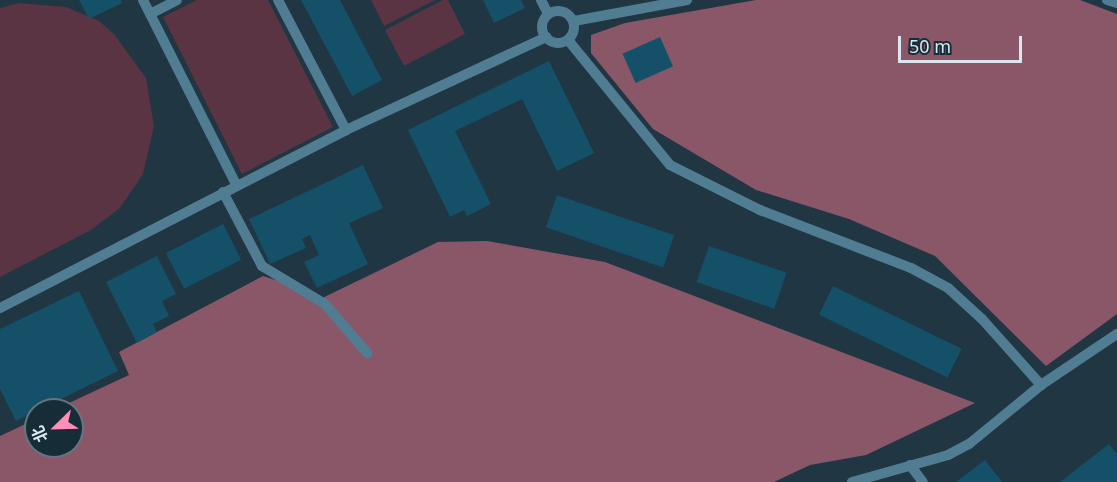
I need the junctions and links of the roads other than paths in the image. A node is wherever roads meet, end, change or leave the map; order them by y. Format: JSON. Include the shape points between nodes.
{"nodes":[{"id":1,"x":143,"y":0,"type":"edge"},
{"id":2,"x":177,"y":0,"type":"edge"},
{"id":3,"x":278,"y":0,"type":"edge"},
{"id":4,"x":541,"y":0,"type":"edge"},
{"id":5,"x":687,"y":0,"type":"edge"},
{"id":6,"x":1107,"y":0,"type":"edge"},
{"id":7,"x":1117,"y":3,"type":"edge"},
{"id":8,"x":150,"y":14,"type":"junction"},
{"id":9,"x":548,"y":14,"type":"junction"},
{"id":10,"x":574,"y":21,"type":"junction"},
{"id":11,"x":546,"y":37,"type":"junction"},
{"id":12,"x":568,"y":40,"type":"junction"},
{"id":13,"x":346,"y":130,"type":"junction"},
{"id":14,"x":237,"y":186,"type":"junction"},
{"id":15,"x":223,"y":192,"type":"junction"},
{"id":16,"x":0,"y":308,"type":"edge"},
{"id":17,"x":1117,"y":334,"type":"edge"},
{"id":18,"x":367,"y":353,"type":"dead end"},
{"id":19,"x":1041,"y":385,"type":"junction"},
{"id":20,"x":910,"y":465,"type":"junction"},
{"id":21,"x":852,"y":482,"type":"edge"},
{"id":22,"x":923,"y":482,"type":"edge"}],
"edges":[{"from":1,"to":8,"type":"lane"},
{"from":2,"to":8,"type":"lane"},
{"from":3,"to":13,"type":"lane"},
{"from":4,"to":9,"type":"lane"},
{"from":5,"to":10,"type":"lane"},
{"from":6,"to":7,"type":"lane"},
{"from":8,"to":14,"type":"lane"},
{"from":9,"to":10,"type":"lane","via":[[561,10]]},
{"from":9,"to":11,"type":"lane","via":[[542,27]]},
{"from":10,"to":12,"type":"lane","via":[[574,32]]},
{"from":11,"to":12,"type":"lane","via":[[559,43]]},
{"from":11,"to":13,"type":"lane"},
{"from":12,"to":19,"type":"lane","via":[[670,165],[760,210],[911,268],[948,288],[982,319]]},
{"from":13,"to":14,"type":"lane"},
{"from":14,"to":15,"type":"lane"},
{"from":15,"to":16,"type":"lane"},
{"from":15,"to":18,"type":"lane","via":[[262,266],[325,304]]},
{"from":17,"to":19,"type":"lane"},
{"from":19,"to":20,"type":"lane","via":[[969,444]]},
{"from":20,"to":21,"type":"lane"},
{"from":20,"to":22,"type":"lane"}]}
